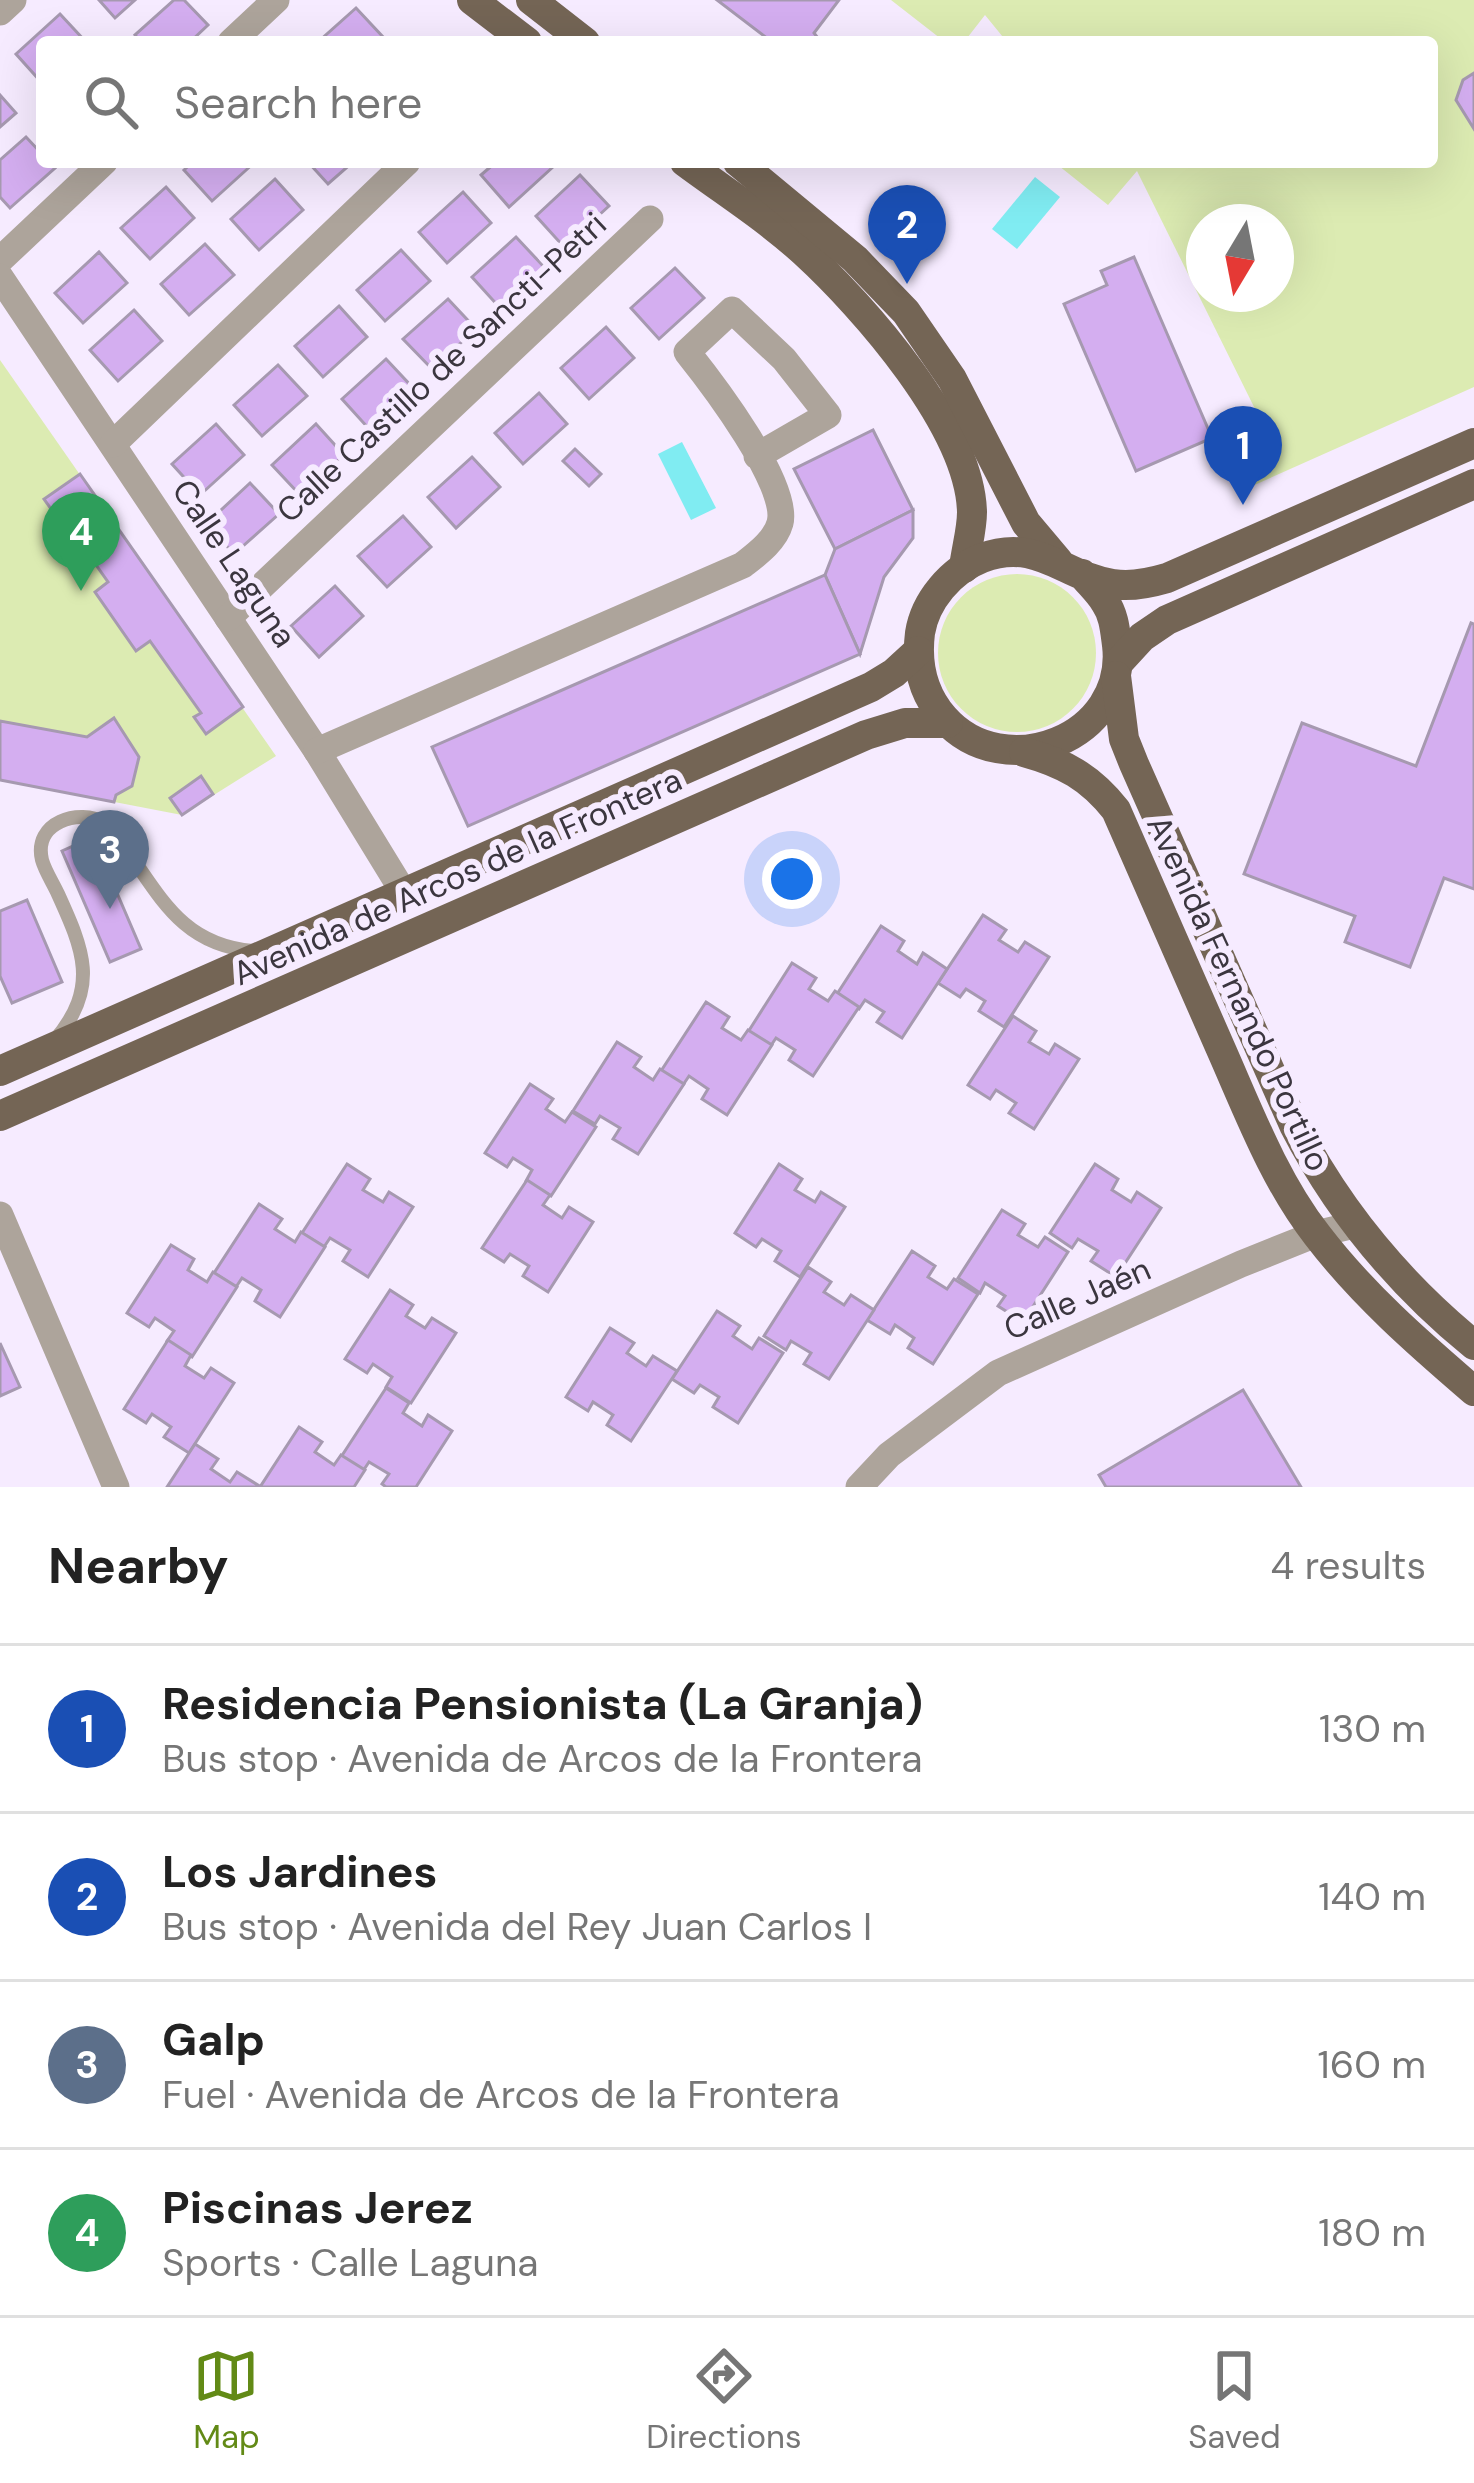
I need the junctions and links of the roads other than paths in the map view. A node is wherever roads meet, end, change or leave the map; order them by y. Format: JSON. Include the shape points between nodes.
{"nodes":[{"id":1,"x":13,"y":0,"type":"edge"},
{"id":2,"x":276,"y":0,"type":"edge"},
{"id":3,"x":472,"y":0,"type":"edge"},
{"id":4,"x":531,"y":0,"type":"edge"},
{"id":5,"x":0,"y":12,"type":"edge"},
{"id":6,"x":237,"y":36,"type":"edge"},
{"id":7,"x":519,"y":36,"type":"edge"},
{"id":8,"x":577,"y":36,"type":"edge"},
{"id":9,"x":98,"y":168,"type":"edge"},
{"id":10,"x":401,"y":168,"type":"edge"},
{"id":11,"x":693,"y":168,"type":"edge"},
{"id":12,"x":745,"y":168,"type":"edge"},
{"id":13,"x":650,"y":219,"type":"dead end"},
{"id":14,"x":0,"y":260,"type":"edge"},
{"id":15,"x":0,"y":278,"type":"edge"},
{"id":16,"x":1474,"y":443,"type":"edge"},
{"id":17,"x":113,"y":444,"type":"junction"},
{"id":18,"x":757,"y":456,"type":"junction"},
{"id":19,"x":1474,"y":484,"type":"edge"},
{"id":20,"x":1070,"y":567,"type":"junction"},
{"id":21,"x":964,"y":568,"type":"junction"},
{"id":22,"x":228,"y":617,"type":"junction"},
{"id":23,"x":918,"y":651,"type":"junction"},
{"id":24,"x":1118,"y":669,"type":"junction"},
{"id":25,"x":948,"y":723,"type":"junction"},
{"id":26,"x":317,"y":751,"type":"junction"},
{"id":27,"x":1024,"y":752,"type":"junction"},
{"id":28,"x":404,"y":892,"type":"junction"},
{"id":29,"x":275,"y":950,"type":"junction"},
{"id":30,"x":39,"y":1054,"type":"junction"},
{"id":31,"x":0,"y":1071,"type":"edge"},
{"id":32,"x":0,"y":1116,"type":"edge"},
{"id":33,"x":0,"y":1215,"type":"edge"},
{"id":34,"x":1354,"y":1225,"type":"junction"},
{"id":35,"x":1316,"y":1234,"type":"junction"},
{"id":36,"x":1474,"y":1346,"type":"edge"},
{"id":37,"x":1474,"y":1391,"type":"edge"},
{"id":38,"x":116,"y":1487,"type":"edge"},
{"id":39,"x":860,"y":1487,"type":"edge"}],
"edges":[{"from":1,"to":5,"type":"street"},
{"from":2,"to":6,"type":"street"},
{"from":3,"to":7,"type":"main road"},
{"from":4,"to":8,"type":"main road"},
{"from":9,"to":14,"type":"street"},
{"from":10,"to":17,"type":"street"},
{"from":11,"to":21,"type":"main road","via":[[802,250],[918,381],[956,451],[972,511]]},
{"from":12,"to":20,"type":"main road","via":[[906,312],[952,379],[1026,524]]},
{"from":13,"to":22,"type":"street","name":"Calle Castillo de Sancti-Petri"},
{"from":15,"to":17,"type":"street","name":"Calle Laguna"},
{"from":16,"to":20,"type":"main road","via":[[1167,578],[1112,584]]},
{"from":17,"to":22,"type":"street","name":"Calle Laguna"},
{"from":18,"to":18,"type":"street","via":[[828,415],[732,310],[687,352]]},
{"from":18,"to":26,"type":"street","via":[[781,521],[743,565]]},
{"from":19,"to":24,"type":"main road","via":[[1167,620]]},
{"from":20,"to":21,"type":"main road","via":[[1017,551]]},
{"from":20,"to":24,"type":"main road","via":[[1106,602]]},
{"from":21,"to":23,"type":"main road","via":[[935,595]]},
{"from":22,"to":26,"type":"street","name":"Calle Laguna"},
{"from":23,"to":25,"type":"main road","via":[[922,683]]},
{"from":23,"to":28,"type":"main road","name":"Avenida de Arcos de la Frontera","via":[[871,687]]},
{"from":24,"to":27,"type":"main road","via":[[1106,700],[1074,735]]},
{"from":24,"to":34,"type":"main road","name":"Avenida Fernando Portillo","via":[[1134,764],[1294,1125]]},
{"from":25,"to":27,"type":"main road","via":[[970,740]]},
{"from":25,"to":32,"type":"main road","name":"Avenida de Arcos de la Frontera","via":[[866,735]]},
{"from":26,"to":28,"type":"street","name":"Calle Laguna"},
{"from":27,"to":35,"type":"main road","name":"Avenida Fernando Portillo","via":[[1061,762],[1116,810],[1259,1134]]},
{"from":28,"to":29,"type":"main road","name":"Avenida de Arcos de la Frontera"},
{"from":29,"to":30,"type":"main road","name":"Avenida de Arcos de la Frontera"},
{"from":29,"to":30,"type":"lane","via":[[235,950],[201,938],[173,915],[105,823],[66,818],[50,830],[42,860],[82,946],[83,984],[72,1016]]},
{"from":30,"to":31,"type":"main road","name":"Avenida de Arcos de la Frontera"},
{"from":33,"to":38,"type":"street"},
{"from":34,"to":35,"type":"street","name":"Calle Jaén"},
{"from":34,"to":36,"type":"main road","name":"Avenida Fernando Portillo"},
{"from":35,"to":37,"type":"main road","name":"Avenida Fernando Portillo","via":[[1415,1341]]},
{"from":35,"to":39,"type":"street","name":"Calle Jaén","via":[[998,1373],[889,1455]]}]}
